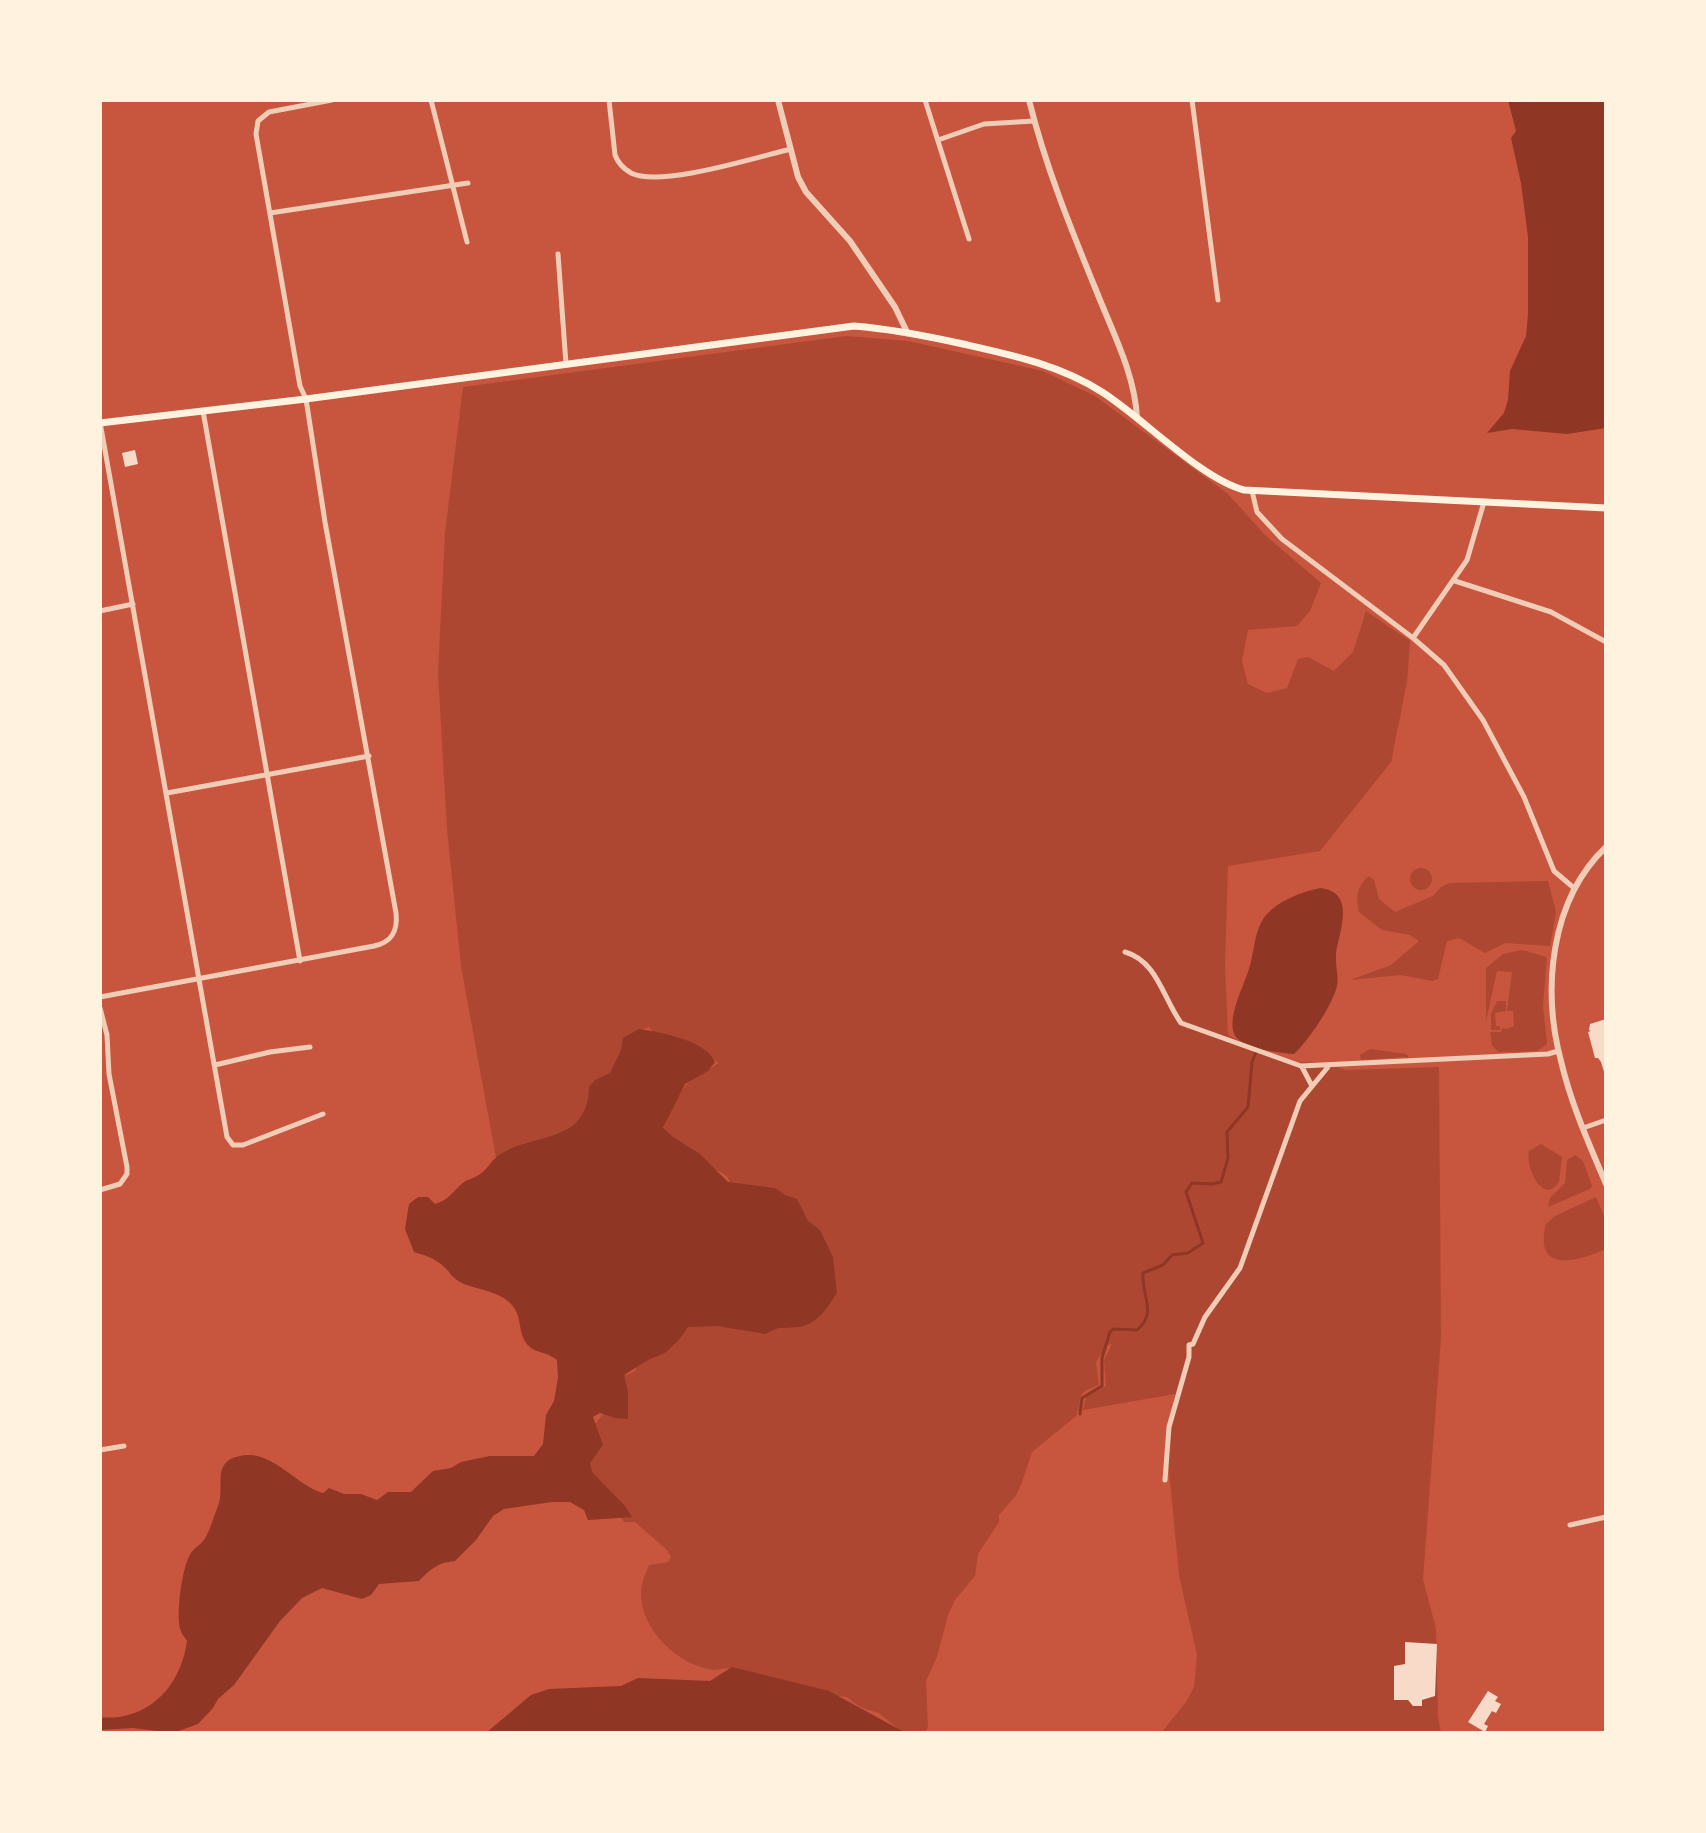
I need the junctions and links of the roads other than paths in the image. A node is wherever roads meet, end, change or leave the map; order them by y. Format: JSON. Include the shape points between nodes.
{"nodes":[{"id":1,"x":332,"y":100,"type":"edge"},
{"id":2,"x":431,"y":100,"type":"edge"},
{"id":3,"x":609,"y":100,"type":"edge"},
{"id":4,"x":778,"y":100,"type":"edge"},
{"id":5,"x":925,"y":100,"type":"edge"},
{"id":6,"x":1029,"y":100,"type":"edge"},
{"id":7,"x":1192,"y":100,"type":"edge"},
{"id":8,"x":1034,"y":121,"type":"junction"},
{"id":9,"x":938,"y":140,"type":"junction"},
{"id":10,"x":791,"y":149,"type":"junction"},
{"id":11,"x":468,"y":183,"type":"dead end"},
{"id":12,"x":452,"y":186,"type":"junction"},
{"id":13,"x":270,"y":213,"type":"junction"},
{"id":14,"x":969,"y":239,"type":"dead end"},
{"id":15,"x":467,"y":242,"type":"dead end"},
{"id":16,"x":558,"y":254,"type":"dead end"},
{"id":17,"x":1218,"y":300,"type":"dead end"},
{"id":18,"x":907,"y":332,"type":"junction"},
{"id":19,"x":566,"y":365,"type":"junction"},
{"id":20,"x":306,"y":399,"type":"junction"},
{"id":21,"x":203,"y":410,"type":"junction"},
{"id":22,"x":1137,"y":418,"type":"junction"},
{"id":23,"x":100,"y":422,"type":"edge"},
{"id":24,"x":1252,"y":491,"type":"junction"},
{"id":25,"x":1484,"y":502,"type":"junction"},
{"id":26,"x":1606,"y":508,"type":"edge"},
{"id":27,"x":1455,"y":581,"type":"junction"},
{"id":28,"x":133,"y":604,"type":"junction"},
{"id":29,"x":100,"y":611,"type":"edge"},
{"id":30,"x":1413,"y":638,"type":"junction"},
{"id":31,"x":1606,"y":642,"type":"edge"},
{"id":32,"x":369,"y":756,"type":"junction"},
{"id":33,"x":267,"y":774,"type":"junction"},
{"id":34,"x":167,"y":793,"type":"junction"},
{"id":35,"x":1606,"y":847,"type":"edge"},
{"id":36,"x":1574,"y":888,"type":"junction"},
{"id":37,"x":1125,"y":952,"type":"dead end"},
{"id":38,"x":300,"y":961,"type":"junction"},
{"id":39,"x":199,"y":980,"type":"junction"},
{"id":40,"x":100,"y":997,"type":"edge"},
{"id":41,"x":100,"y":1008,"type":"edge"},
{"id":42,"x":310,"y":1047,"type":"dead end"},
{"id":43,"x":1558,"y":1051,"type":"junction"},
{"id":44,"x":215,"y":1065,"type":"junction"},
{"id":45,"x":1301,"y":1066,"type":"junction"},
{"id":46,"x":1329,"y":1066,"type":"junction"},
{"id":47,"x":1312,"y":1086,"type":"junction"},
{"id":48,"x":323,"y":1114,"type":"dead end"},
{"id":49,"x":1606,"y":1120,"type":"edge"},
{"id":50,"x":1583,"y":1128,"type":"junction"},
{"id":51,"x":1606,"y":1184,"type":"edge"},
{"id":52,"x":100,"y":1190,"type":"edge"},
{"id":53,"x":124,"y":1446,"type":"dead end"},
{"id":54,"x":100,"y":1450,"type":"edge"},
{"id":55,"x":1165,"y":1480,"type":"dead end"},
{"id":56,"x":1606,"y":1517,"type":"edge"},
{"id":57,"x":1570,"y":1525,"type":"dead end"}],
"edges":[{"from":1,"to":13,"type":"street","via":[[269,112],[258,121]]},
{"from":2,"to":12,"type":"street"},
{"from":3,"to":10,"type":"street","via":[[615,155],[633,175],[672,177]]},
{"from":4,"to":10,"type":"street"},
{"from":5,"to":9,"type":"street"},
{"from":6,"to":8,"type":"street"},
{"from":7,"to":17,"type":"street"},
{"from":8,"to":9,"type":"street","via":[[984,124]]},
{"from":8,"to":22,"type":"street","via":[[1132,385]]},
{"from":9,"to":14,"type":"street"},
{"from":10,"to":18,"type":"street","via":[[806,192],[850,241]]},
{"from":11,"to":12,"type":"street"},
{"from":12,"to":13,"type":"street"},
{"from":12,"to":15,"type":"street"},
{"from":13,"to":20,"type":"street"},
{"from":16,"to":19,"type":"street"},
{"from":18,"to":19,"type":"main road","via":[[854,326]]},
{"from":18,"to":22,"type":"main road","via":[[1049,366],[1100,391]]},
{"from":19,"to":20,"type":"main road"},
{"from":20,"to":21,"type":"main road"},
{"from":20,"to":32,"type":"street"},
{"from":21,"to":23,"type":"main road"},
{"from":21,"to":33,"type":"street"},
{"from":22,"to":24,"type":"main road","via":[[1220,480]]},
{"from":23,"to":28,"type":"street"},
{"from":24,"to":25,"type":"main road"},
{"from":24,"to":30,"type":"street","via":[[1257,512],[1282,539]]},
{"from":25,"to":26,"type":"main road"},
{"from":25,"to":27,"type":"street","via":[[1467,560]]},
{"from":27,"to":30,"type":"street"},
{"from":27,"to":31,"type":"street","via":[[1551,612]]},
{"from":28,"to":29,"type":"street"},
{"from":28,"to":34,"type":"street"},
{"from":30,"to":36,"type":"street","via":[[1444,665],[1474,705],[1524,797],[1554,871]]},
{"from":32,"to":33,"type":"street"},
{"from":32,"to":38,"type":"street","via":[[396,928],[381,945]]},
{"from":33,"to":34,"type":"street"},
{"from":33,"to":38,"type":"street"},
{"from":34,"to":39,"type":"street"},
{"from":35,"to":36,"type":"street"},
{"from":36,"to":43,"type":"street","via":[[1554,953],[1552,1008]]},
{"from":37,"to":45,"type":"street","via":[[1148,965],[1181,1023]]},
{"from":38,"to":39,"type":"street"},
{"from":39,"to":40,"type":"street"},
{"from":39,"to":44,"type":"street"},
{"from":41,"to":52,"type":"street","via":[[127,1174],[120,1184]]},
{"from":42,"to":44,"type":"street"},
{"from":43,"to":46,"type":"street"},
{"from":43,"to":50,"type":"street"},
{"from":44,"to":48,"type":"street","via":[[227,1137],[233,1145]]},
{"from":45,"to":46,"type":"street"},
{"from":45,"to":47,"type":"street"},
{"from":46,"to":47,"type":"street"},
{"from":47,"to":55,"type":"street","via":[[1300,1101],[1240,1268],[1189,1345],[1169,1427]]},
{"from":49,"to":50,"type":"street"},
{"from":50,"to":51,"type":"street"},
{"from":53,"to":54,"type":"street"},
{"from":56,"to":57,"type":"street"}]}
